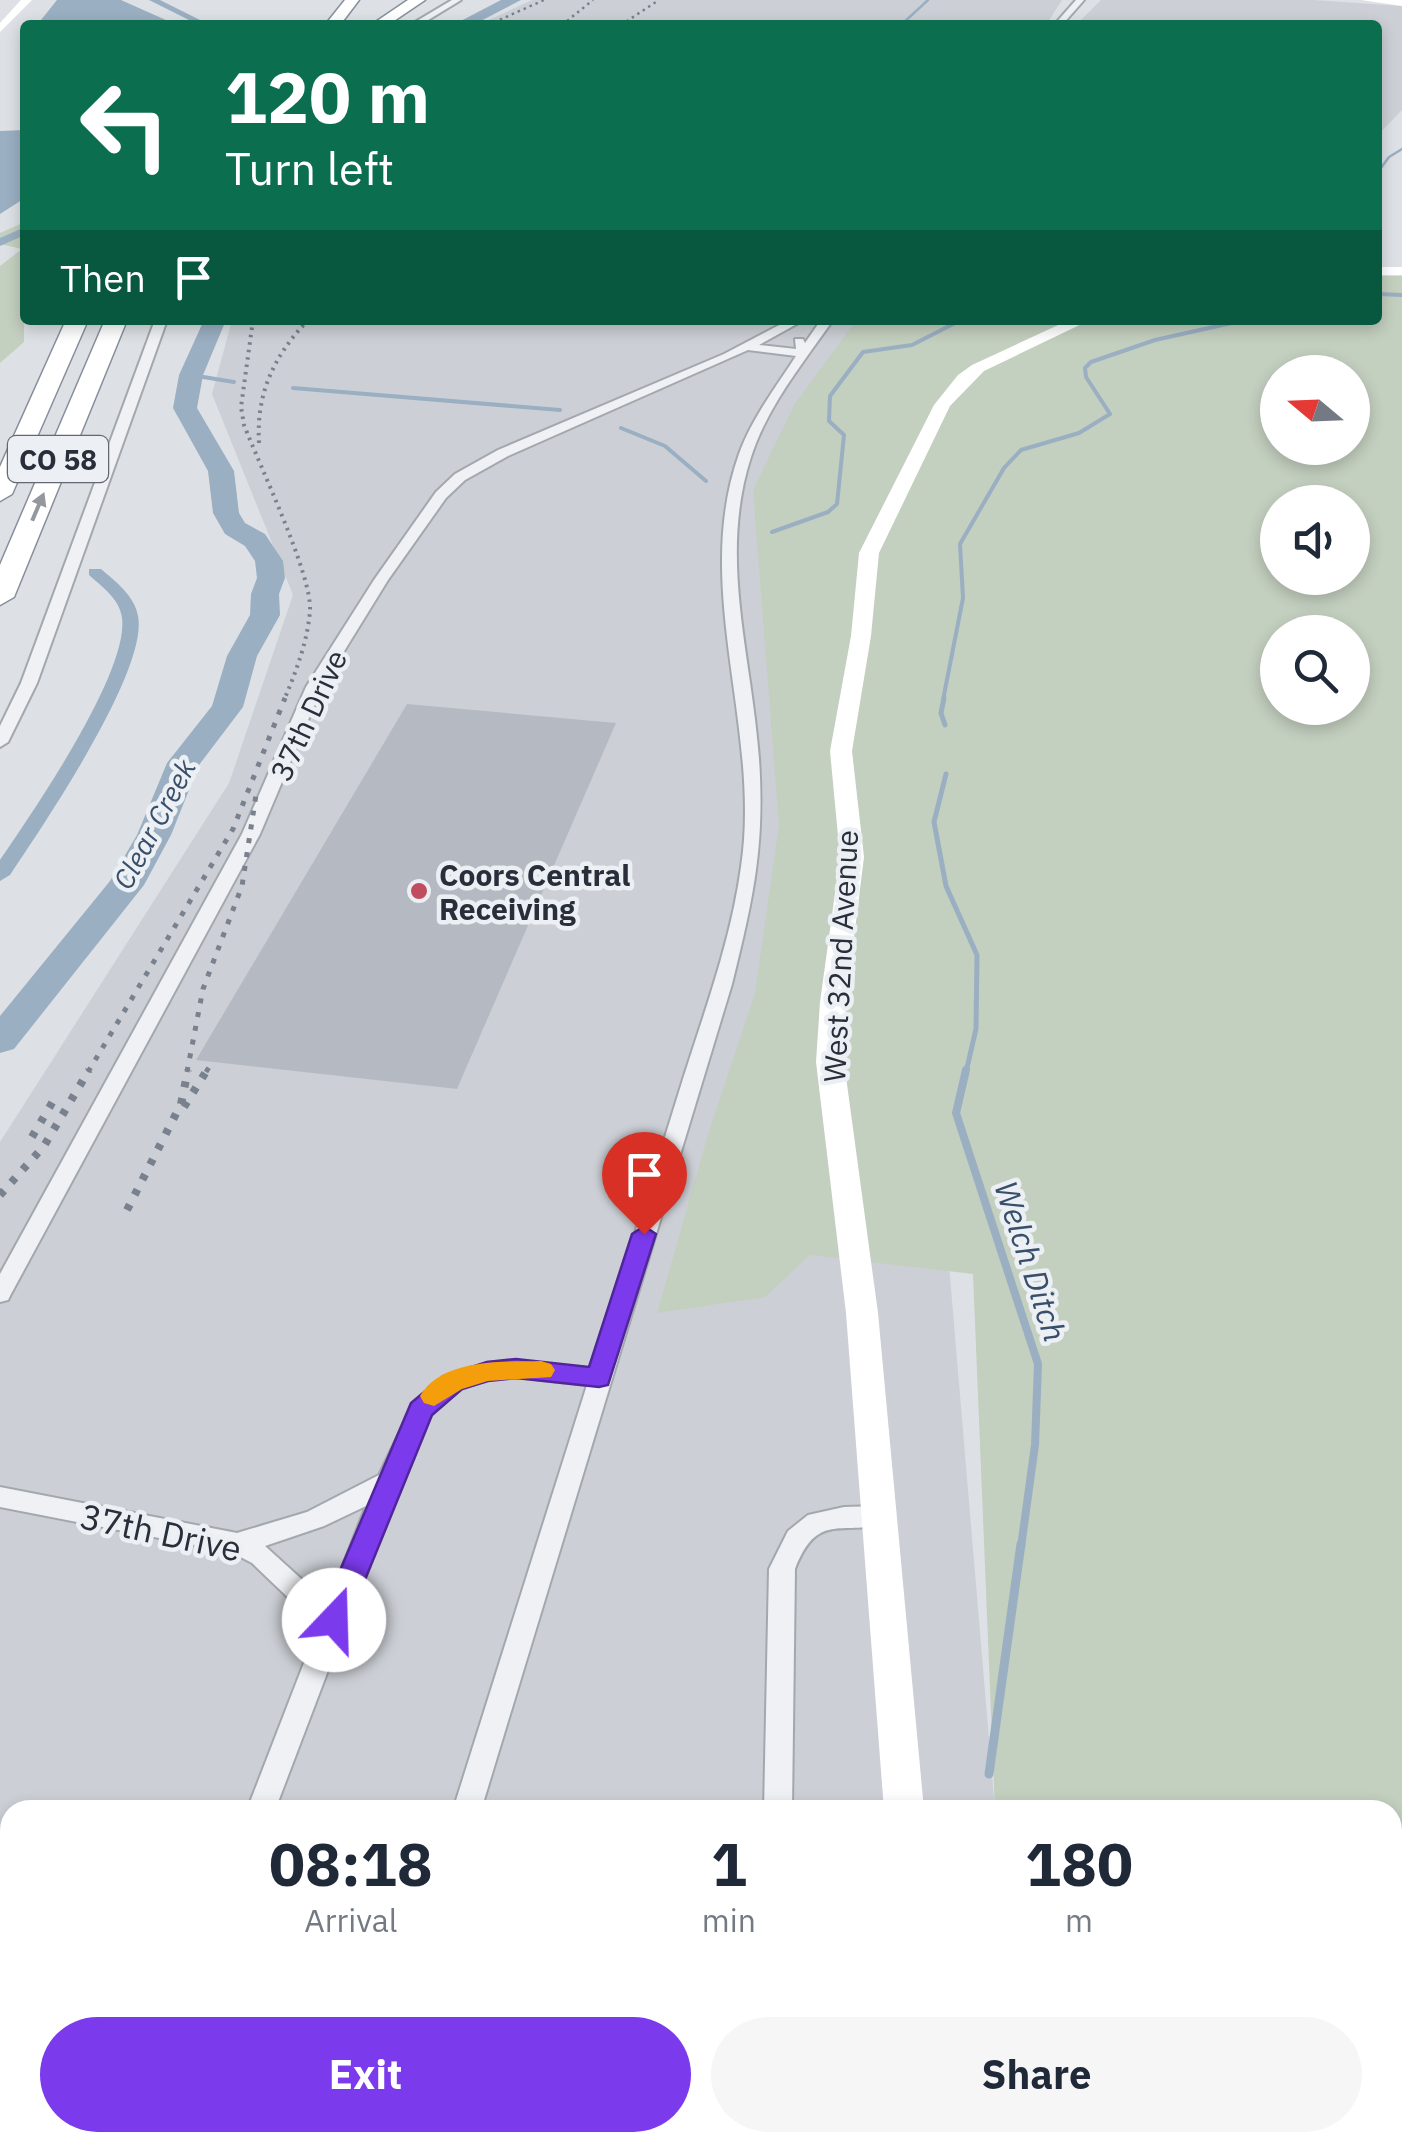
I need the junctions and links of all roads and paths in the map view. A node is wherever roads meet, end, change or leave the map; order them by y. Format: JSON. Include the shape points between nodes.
{"nodes":[{"id":1,"x":27,"y":0,"type":"edge"},
{"id":2,"x":352,"y":0,"type":"edge"},
{"id":3,"x":403,"y":0,"type":"edge"},
{"id":4,"x":418,"y":0,"type":"edge"},
{"id":5,"x":457,"y":0,"type":"edge"},
{"id":6,"x":1080,"y":0,"type":"edge"},
{"id":7,"x":1366,"y":0,"type":"edge"},
{"id":8,"x":1402,"y":3,"type":"edge"},
{"id":9,"x":336,"y":20,"type":"edge"},
{"id":10,"x":371,"y":20,"type":"edge"},
{"id":11,"x":373,"y":20,"type":"edge"},
{"id":12,"x":423,"y":20,"type":"edge"},
{"id":13,"x":1062,"y":20,"type":"edge"},
{"id":14,"x":0,"y":29,"type":"edge"},
{"id":15,"x":75,"y":325,"type":"edge"},
{"id":16,"x":114,"y":325,"type":"edge"},
{"id":17,"x":159,"y":325,"type":"edge"},
{"id":18,"x":790,"y":325,"type":"edge"},
{"id":19,"x":824,"y":325,"type":"edge"},
{"id":20,"x":1071,"y":325,"type":"edge"},
{"id":21,"x":781,"y":330,"type":"junction"},
{"id":22,"x":749,"y":347,"type":"junction"},
{"id":23,"x":804,"y":352,"type":"junction"},
{"id":24,"x":0,"y":494,"type":"edge"},
{"id":25,"x":0,"y":597,"type":"edge"},
{"id":26,"x":0,"y":742,"type":"edge"},
{"id":27,"x":0,"y":1294,"type":"edge"},
{"id":28,"x":599,"y":1378,"type":"junction"},
{"id":29,"x":388,"y":1480,"type":"junction"},
{"id":30,"x":0,"y":1497,"type":"edge"},
{"id":31,"x":878,"y":1516,"type":"junction"},
{"id":32,"x":236,"y":1543,"type":"junction"},
{"id":33,"x":320,"y":1656,"type":"junction"},
{"id":34,"x":265,"y":1800,"type":"edge"},
{"id":35,"x":470,"y":1800,"type":"edge"},
{"id":36,"x":778,"y":1800,"type":"edge"},
{"id":37,"x":903,"y":1800,"type":"edge"}],
"edges":[{"from":1,"to":14,"type":"street"},
{"from":2,"to":9,"type":"highway"},
{"from":3,"to":10,"type":"highway"},
{"from":4,"to":11,"type":"highway"},
{"from":5,"to":12,"type":"street"},
{"from":6,"to":13,"type":"street"},
{"from":7,"to":8,"type":"street"},
{"from":15,"to":24,"type":"highway","number":"CO 58"},
{"from":25,"to":16,"type":"highway","number":"CO 58","one_way":true},
{"from":17,"to":26,"type":"street","via":[[29,683]]},
{"from":18,"to":21,"type":"street","name":"37th Drive"},
{"from":19,"to":23,"type":"street"},
{"from":20,"to":31,"type":"street","name":"West 32nd Avenue","via":[[978,368],[952,390],[876,535],[866,572],[862,636],[842,730],[852,856],[830,1062],[862,1313]]},
{"from":21,"to":22,"type":"street","name":"37th Drive"},
{"from":21,"to":23,"type":"street","via":[[800,341]]},
{"from":22,"to":23,"type":"street"},
{"from":22,"to":27,"type":"street","name":"37th Drive","via":[[503,452],[441,495],[314,688],[258,822]]},
{"from":23,"to":28,"type":"street","via":[[761,418],[730,511],[727,576],[750,743],[753,832],[746,885],[723,984]]},
{"from":28,"to":29,"type":"street","via":[[516,1368],[452,1382],[420,1410]]},
{"from":28,"to":35,"type":"street"},
{"from":29,"to":32,"type":"street","via":[[303,1527]]},
{"from":29,"to":33,"type":"street"},
{"from":30,"to":32,"type":"street","name":"37th Drive"},
{"from":31,"to":36,"type":"street","via":[[825,1518],[802,1529],[790,1545],[782,1569]]},
{"from":31,"to":37,"type":"street","name":"West 32nd Avenue"},
{"from":32,"to":33,"type":"street","name":"37th Drive","via":[[261,1556],[310,1602]]},
{"from":33,"to":34,"type":"street"}]}
